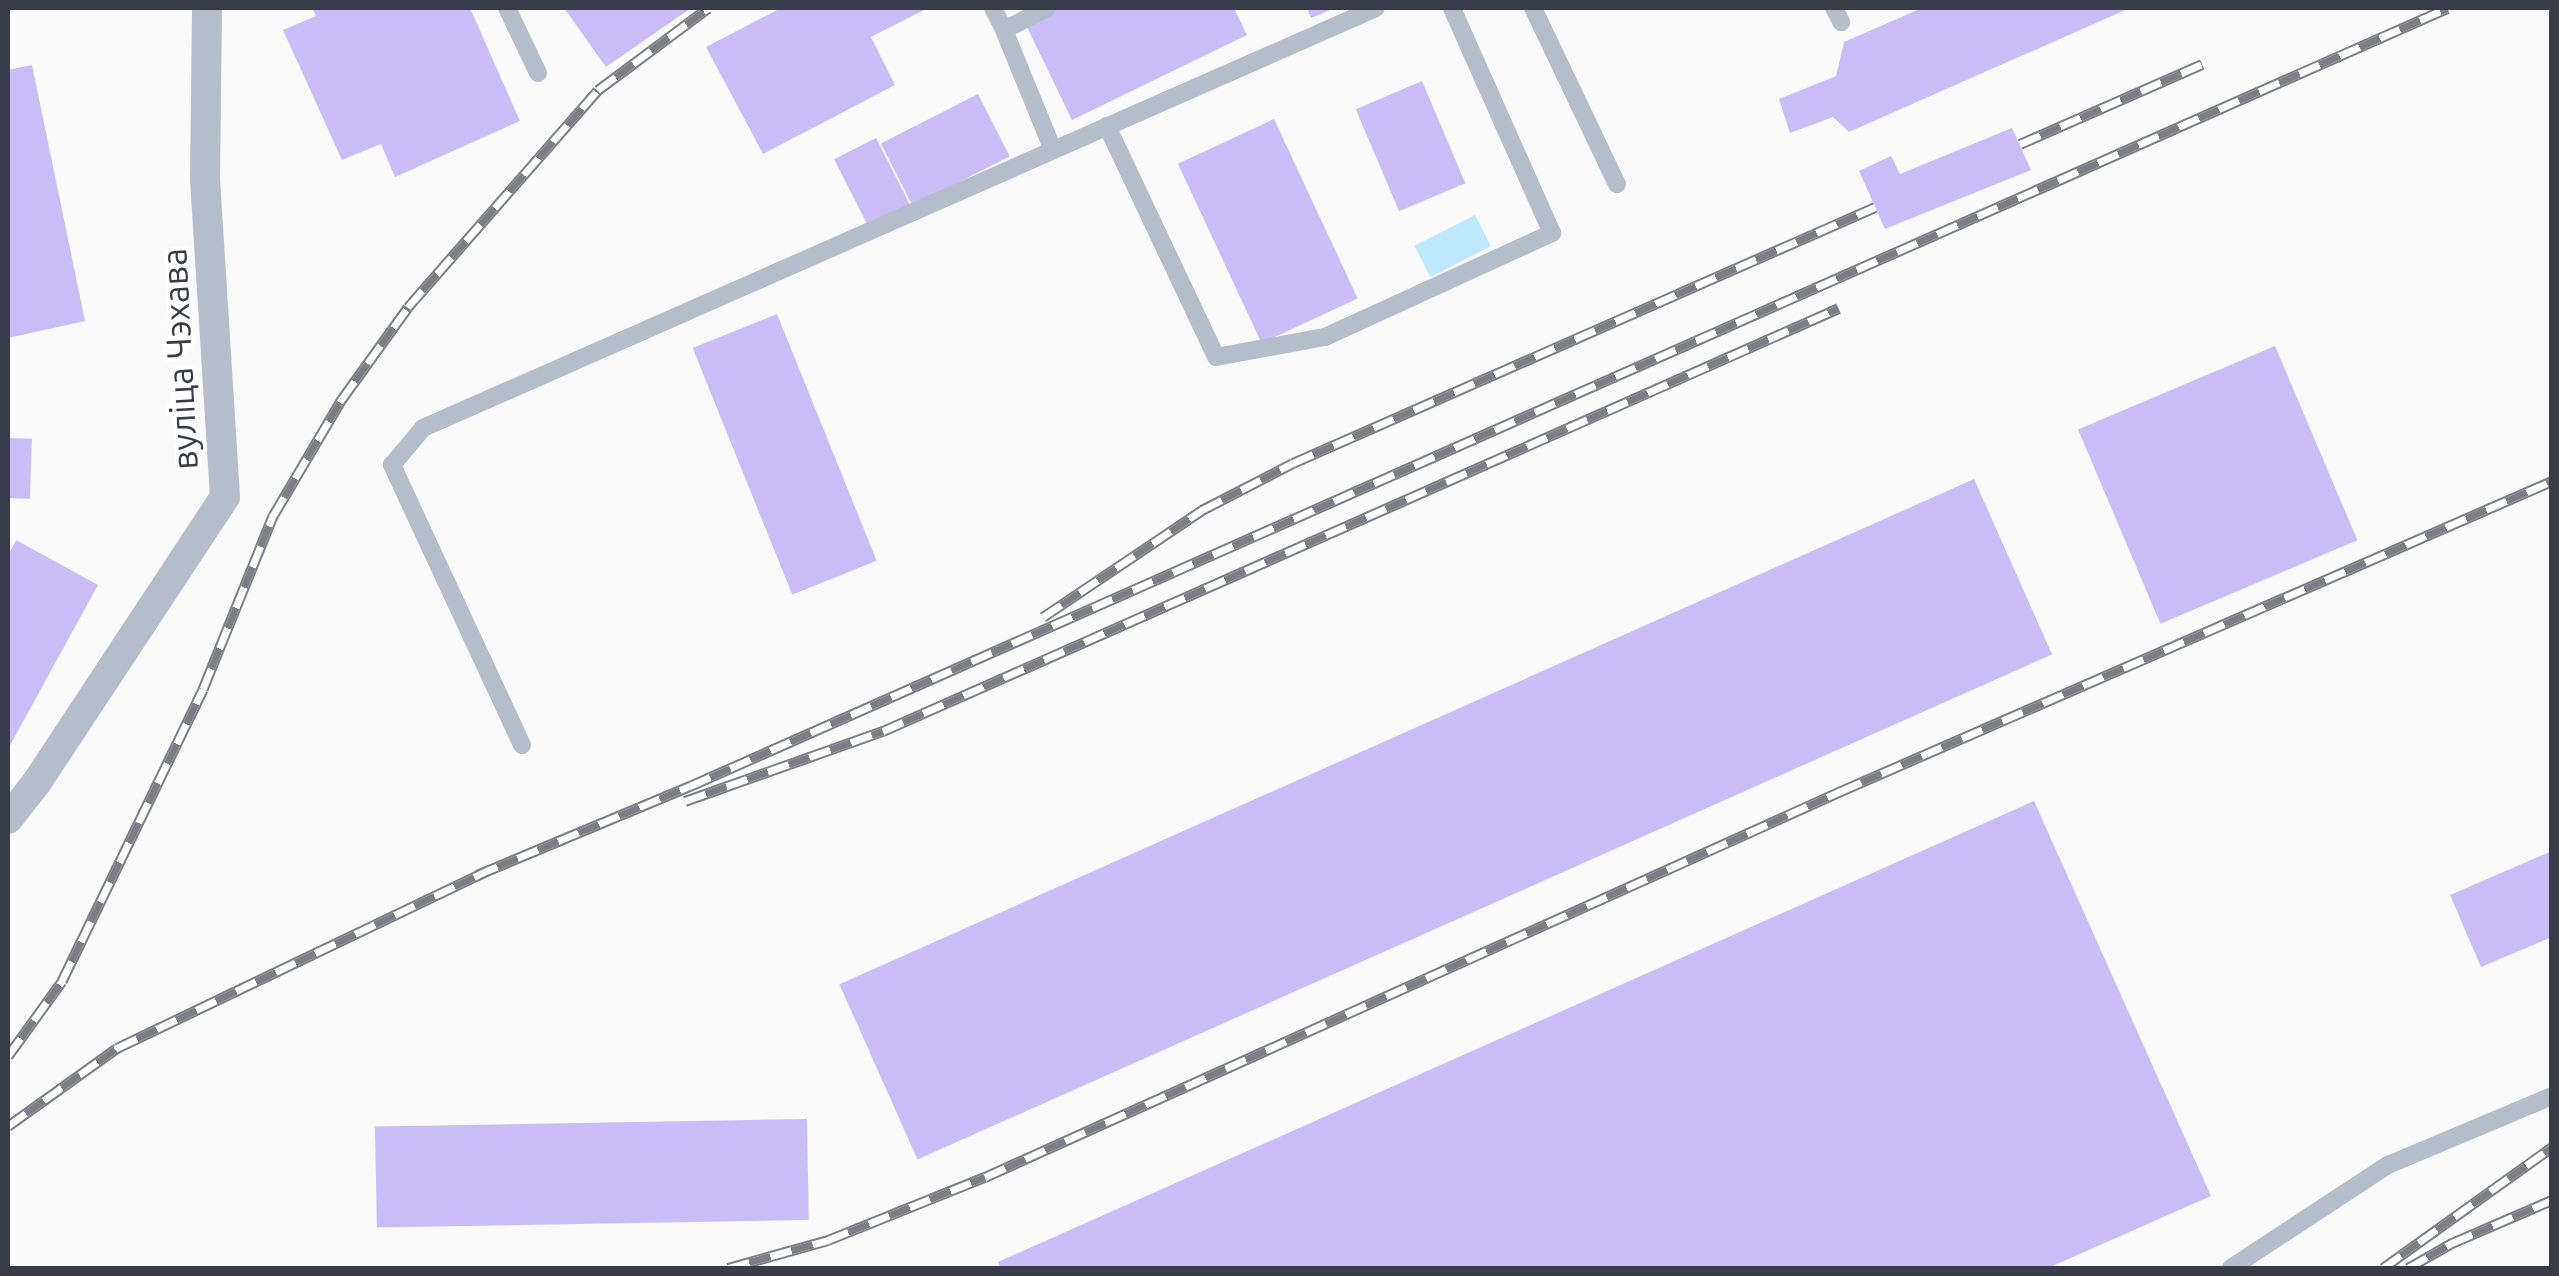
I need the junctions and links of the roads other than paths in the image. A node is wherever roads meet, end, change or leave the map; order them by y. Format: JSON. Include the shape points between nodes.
{"nodes":[{"id":1,"x":207,"y":8,"type":"edge"},
{"id":2,"x":507,"y":8,"type":"edge"},
{"id":3,"x":992,"y":8,"type":"edge"},
{"id":4,"x":1047,"y":8,"type":"edge"},
{"id":5,"x":1376,"y":8,"type":"edge"},
{"id":6,"x":1452,"y":8,"type":"edge"},
{"id":7,"x":1533,"y":8,"type":"edge"},
{"id":8,"x":1004,"y":30,"type":"junction"},
{"id":9,"x":538,"y":73,"type":"dead end"},
{"id":10,"x":1107,"y":126,"type":"junction"},
{"id":11,"x":1053,"y":150,"type":"junction"},
{"id":12,"x":1616,"y":184,"type":"dead end"},
{"id":13,"x":522,"y":745,"type":"dead end"},
{"id":14,"x":8,"y":818,"type":"edge"},
{"id":15,"x":2552,"y":1096,"type":"edge"},
{"id":16,"x":2231,"y":1268,"type":"edge"}],
"edges":[{"from":1,"to":14,"type":"street","name":"вуліца Чэхава","via":[[205,178],[224,496]]},
{"from":2,"to":9,"type":"lane"},
{"from":3,"to":8,"type":"lane"},
{"from":4,"to":8,"type":"lane"},
{"from":5,"to":10,"type":"lane"},
{"from":6,"to":10,"type":"lane","via":[[1552,233],[1325,337],[1216,357]]},
{"from":7,"to":12,"type":"lane"},
{"from":8,"to":11,"type":"lane"},
{"from":10,"to":11,"type":"lane"},
{"from":11,"to":13,"type":"lane","via":[[423,428],[392,465]]},
{"from":15,"to":16,"type":"lane","via":[[2388,1166]]}]}
